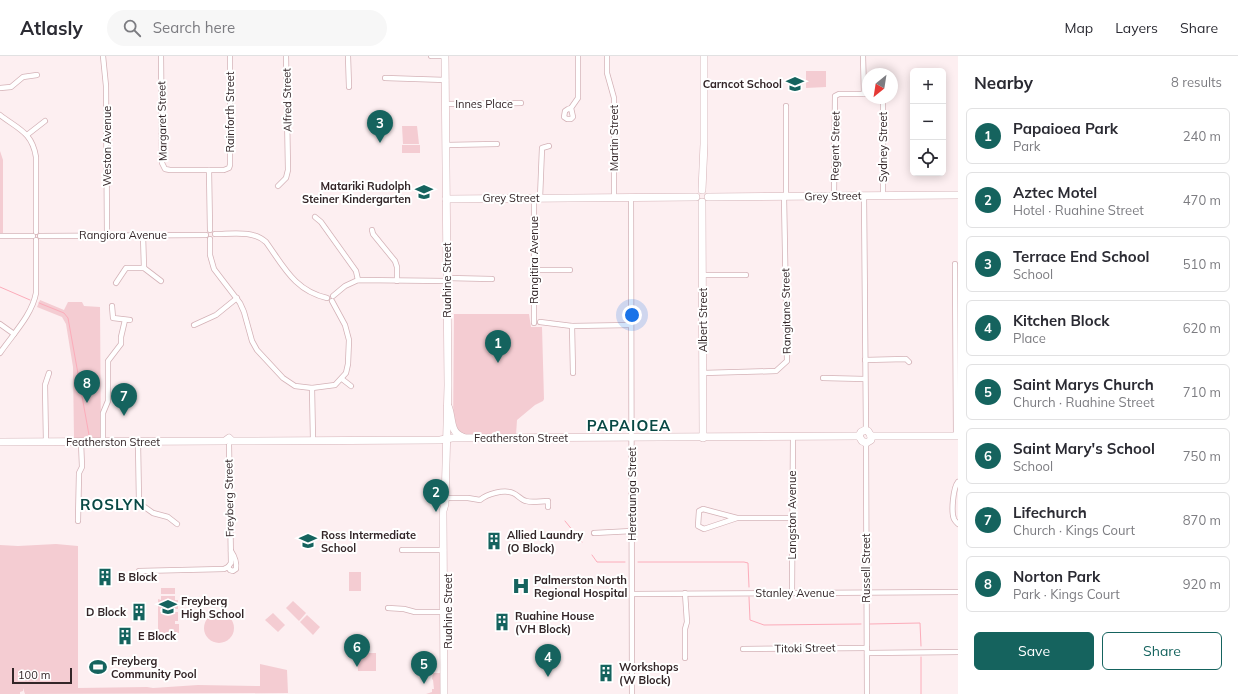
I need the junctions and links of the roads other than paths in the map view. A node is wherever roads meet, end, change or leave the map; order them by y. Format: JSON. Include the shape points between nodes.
{"nodes":[{"id":1,"x":103,"y":56,"type":"edge"},
{"id":2,"x":161,"y":56,"type":"edge"},
{"id":3,"x":230,"y":56,"type":"edge"},
{"id":4,"x":286,"y":56,"type":"edge"},
{"id":5,"x":348,"y":56,"type":"edge"},
{"id":6,"x":431,"y":56,"type":"edge"},
{"id":7,"x":445,"y":56,"type":"edge"},
{"id":8,"x":578,"y":56,"type":"edge"},
{"id":9,"x":607,"y":56,"type":"edge"},
{"id":10,"x":704,"y":56,"type":"edge"},
{"id":11,"x":863,"y":56,"type":"edge"},
{"id":12,"x":864,"y":68,"type":"edge"},
{"id":13,"x":37,"y":75,"type":"dead end"},
{"id":14,"x":385,"y":78,"type":"dead end"},
{"id":15,"x":446,"y":80,"type":"junction"},
{"id":16,"x":349,"y":87,"type":"dead end"},
{"id":17,"x":0,"y":88,"type":"edge"},
{"id":18,"x":862,"y":94,"type":"edge"},
{"id":19,"x":446,"y":104,"type":"junction"},
{"id":20,"x":521,"y":104,"type":"dead end"},
{"id":21,"x":883,"y":104,"type":"edge"},
{"id":22,"x":786,"y":106,"type":"dead end"},
{"id":23,"x":571,"y":108,"type":"dead end"},
{"id":24,"x":0,"y":115,"type":"edge"},
{"id":25,"x":45,"y":121,"type":"dead end"},
{"id":26,"x":27,"y":135,"type":"junction"},
{"id":27,"x":446,"y":144,"type":"junction"},
{"id":28,"x":497,"y":144,"type":"dead end"},
{"id":29,"x":550,"y":146,"type":"dead end"},
{"id":30,"x":229,"y":168,"type":"joint"},
{"id":31,"x":209,"y":170,"type":"junction"},
{"id":32,"x":278,"y":186,"type":"dead end"},
{"id":33,"x":702,"y":190,"type":"junction"},
{"id":34,"x":883,"y":195,"type":"junction"},
{"id":35,"x":958,"y":195,"type":"edge"},
{"id":36,"x":834,"y":196,"type":"junction"},
{"id":37,"x":864,"y":196,"type":"junction"},
{"id":38,"x":630,"y":197,"type":"junction"},
{"id":39,"x":696,"y":197,"type":"junction"},
{"id":40,"x":708,"y":197,"type":"junction"},
{"id":41,"x":785,"y":197,"type":"junction"},
{"id":42,"x":537,"y":198,"type":"junction"},
{"id":43,"x":614,"y":198,"type":"junction"},
{"id":44,"x":446,"y":199,"type":"junction"},
{"id":45,"x":702,"y":202,"type":"junction"},
{"id":46,"x":315,"y":217,"type":"dead end"},
{"id":47,"x":210,"y":230,"type":"junction"},
{"id":48,"x":372,"y":230,"type":"dead end"},
{"id":49,"x":215,"y":234,"type":"junction"},
{"id":50,"x":107,"y":235,"type":"junction"},
{"id":51,"x":144,"y":235,"type":"junction"},
{"id":52,"x":206,"y":235,"type":"junction"},
{"id":53,"x":0,"y":236,"type":"edge"},
{"id":54,"x":36,"y":236,"type":"junction"},
{"id":55,"x":210,"y":239,"type":"junction"},
{"id":56,"x":955,"y":264,"type":"dead end"},
{"id":57,"x":144,"y":268,"type":"junction"},
{"id":58,"x":534,"y":270,"type":"junction"},
{"id":59,"x":570,"y":270,"type":"dead end"},
{"id":60,"x":703,"y":275,"type":"junction"},
{"id":61,"x":746,"y":275,"type":"dead end"},
{"id":62,"x":492,"y":278,"type":"dead end"},
{"id":63,"x":447,"y":279,"type":"junction"},
{"id":64,"x":358,"y":280,"type":"junction"},
{"id":65,"x":160,"y":281,"type":"dead end"},
{"id":66,"x":397,"y":281,"type":"junction"},
{"id":67,"x":116,"y":283,"type":"dead end"},
{"id":68,"x":237,"y":298,"type":"junction"},
{"id":69,"x":331,"y":298,"type":"junction"},
{"id":70,"x":112,"y":306,"type":"dead end"},
{"id":71,"x":0,"y":324,"type":"edge"},
{"id":72,"x":194,"y":325,"type":"dead end"},
{"id":73,"x":631,"y":325,"type":"junction"},
{"id":74,"x":572,"y":326,"type":"junction"},
{"id":75,"x":14,"y":334,"type":"junction"},
{"id":76,"x":957,"y":337,"type":"edge"},
{"id":77,"x":0,"y":353,"type":"edge"},
{"id":78,"x":865,"y":360,"type":"junction"},
{"id":79,"x":909,"y":362,"type":"dead end"},
{"id":80,"x":49,"y":373,"type":"dead end"},
{"id":81,"x":573,"y":373,"type":"dead end"},
{"id":82,"x":703,"y":373,"type":"junction"},
{"id":83,"x":823,"y":378,"type":"dead end"},
{"id":84,"x":342,"y":379,"type":"junction"},
{"id":85,"x":865,"y":379,"type":"junction"},
{"id":86,"x":351,"y":386,"type":"dead end"},
{"id":87,"x":312,"y":388,"type":"junction"},
{"id":88,"x":447,"y":403,"type":"junction"},
{"id":89,"x":866,"y":430,"type":"junction"},
{"id":90,"x":859,"y":436,"type":"junction"},
{"id":91,"x":872,"y":436,"type":"junction"},
{"id":92,"x":957,"y":436,"type":"edge"},
{"id":93,"x":793,"y":437,"type":"junction"},
{"id":94,"x":466,"y":438,"type":"junction"},
{"id":95,"x":632,"y":438,"type":"junction"},
{"id":96,"x":704,"y":438,"type":"junction"},
{"id":97,"x":313,"y":440,"type":"junction"},
{"id":98,"x":446,"y":440,"type":"junction"},
{"id":99,"x":0,"y":442,"type":"edge"},
{"id":100,"x":46,"y":442,"type":"junction"},
{"id":101,"x":81,"y":442,"type":"junction"},
{"id":102,"x":104,"y":442,"type":"junction"},
{"id":103,"x":138,"y":442,"type":"junction"},
{"id":104,"x":229,"y":442,"type":"junction"},
{"id":105,"x":866,"y":443,"type":"junction"},
{"id":106,"x":958,"y":482,"type":"edge"},
{"id":107,"x":445,"y":501,"type":"junction"},
{"id":108,"x":548,"y":507,"type":"dead end"},
{"id":109,"x":736,"y":518,"type":"junction"},
{"id":110,"x":792,"y":518,"type":"junction"},
{"id":111,"x":78,"y":521,"type":"dead end"},
{"id":112,"x":176,"y":524,"type":"dead end"},
{"id":113,"x":958,"y":524,"type":"edge"},
{"id":114,"x":632,"y":531,"type":"junction"},
{"id":115,"x":594,"y":533,"type":"dead end"},
{"id":116,"x":230,"y":550,"type":"junction"},
{"id":117,"x":402,"y":550,"type":"dead end"},
{"id":118,"x":444,"y":550,"type":"junction"},
{"id":119,"x":228,"y":567,"type":"junction"},
{"id":120,"x":139,"y":571,"type":"dead end"},
{"id":121,"x":866,"y":592,"type":"junction"},
{"id":122,"x":958,"y":592,"type":"edge"},
{"id":123,"x":792,"y":593,"type":"junction"},
{"id":124,"x":632,"y":594,"type":"junction"},
{"id":125,"x":685,"y":594,"type":"junction"},
{"id":126,"x":388,"y":608,"type":"dead end"},
{"id":127,"x":446,"y":612,"type":"junction"},
{"id":128,"x":743,"y":649,"type":"dead end"},
{"id":129,"x":867,"y":650,"type":"junction"},
{"id":130,"x":958,"y":652,"type":"edge"},
{"id":131,"x":685,"y":658,"type":"dead end"},
{"id":132,"x":444,"y":694,"type":"edge"},
{"id":133,"x":448,"y":694,"type":"edge"},
{"id":134,"x":632,"y":694,"type":"edge"},
{"id":135,"x":867,"y":694,"type":"edge"}],
"edges":[{"from":1,"to":50,"type":"street","name":"Weston Avenue","via":[[106,86]]},
{"from":2,"to":31,"type":"street","name":"Margaret Street","via":[[163,166],[170,170]]},
{"from":3,"to":30,"type":"street","name":"Rainforth Street"},
{"from":4,"to":32,"type":"street","name":"Alfred Street","via":[[288,173]]},
{"from":5,"to":16,"type":"street"},
{"from":6,"to":7,"type":"street"},
{"from":7,"to":15,"type":"main road","name":"Ruahine Street"},
{"from":8,"to":23,"type":"street","via":[[578,98]]},
{"from":9,"to":43,"type":"street","name":"Martin Street","via":[[607,73],[614,98]]},
{"from":10,"to":33,"type":"main road"},
{"from":11,"to":12,"type":"street"},
{"from":13,"to":17,"type":"street","via":[[23,77],[11,87]]},
{"from":14,"to":15,"type":"street"},
{"from":15,"to":19,"type":"main road","name":"Ruahine Street"},
{"from":18,"to":36,"type":"street","name":"Regent Street","via":[[835,96]]},
{"from":19,"to":20,"type":"street","name":"Innes Place"},
{"from":19,"to":27,"type":"main road","name":"Ruahine Street"},
{"from":21,"to":34,"type":"street","name":"Sydney Street"},
{"from":22,"to":41,"type":"street","name":"Rangitane Street"},
{"from":24,"to":26,"type":"street"},
{"from":25,"to":26,"type":"street"},
{"from":26,"to":54,"type":"street","via":[[36,156]]},
{"from":27,"to":28,"type":"street"},
{"from":27,"to":44,"type":"main road","name":"Ruahine Street"},
{"from":29,"to":42,"type":"street","name":"Rangitira Avenue","via":[[542,148]]},
{"from":30,"to":31,"type":"street","name":"Margaret Street"},
{"from":31,"to":47,"type":"street"},
{"from":33,"to":39,"type":"main road","via":[[698,191]]},
{"from":33,"to":40,"type":"main road"},
{"from":34,"to":35,"type":"main road","name":"Grey Street"},
{"from":34,"to":37,"type":"main road","name":"Grey Street"},
{"from":36,"to":37,"type":"main road","name":"Grey Street"},
{"from":36,"to":41,"type":"main road","name":"Grey Street"},
{"from":37,"to":78,"type":"street"},
{"from":38,"to":39,"type":"main road","name":"Grey Street"},
{"from":38,"to":43,"type":"main road","name":"Grey Street"},
{"from":38,"to":73,"type":"street","name":"Heretaunga Street"},
{"from":39,"to":45,"type":"main road"},
{"from":40,"to":41,"type":"main road","name":"Grey Street"},
{"from":40,"to":45,"type":"main road"},
{"from":41,"to":82,"type":"street","name":"Rangitane Street","via":[[787,361],[776,371]]},
{"from":42,"to":43,"type":"main road","name":"Grey Street"},
{"from":42,"to":44,"type":"main road","name":"Grey Street"},
{"from":42,"to":58,"type":"street","name":"Rangitira Avenue"},
{"from":44,"to":63,"type":"main road","name":"Ruahine Street"},
{"from":45,"to":60,"type":"main road","name":"Albert Street"},
{"from":46,"to":64,"type":"street","via":[[356,271]]},
{"from":47,"to":49,"type":"street"},
{"from":47,"to":52,"type":"street"},
{"from":48,"to":66,"type":"street","via":[[395,261]]},
{"from":49,"to":55,"type":"street","via":[[214,238]]},
{"from":49,"to":69,"type":"street","via":[[251,234],[262,238],[294,281],[320,296]]},
{"from":50,"to":51,"type":"street","name":"Rangiora Avenue"},
{"from":50,"to":54,"type":"street","name":"Rangiora Avenue"},
{"from":51,"to":52,"type":"street","name":"Rangiora Avenue"},
{"from":51,"to":57,"type":"street"},
{"from":52,"to":55,"type":"street"},
{"from":53,"to":54,"type":"street","name":"Rangiora Avenue"},
{"from":54,"to":75,"type":"street","via":[[35,297],[30,310]]},
{"from":55,"to":68,"type":"street","via":[[210,255],[214,269]]},
{"from":56,"to":76,"type":"street"},
{"from":57,"to":65,"type":"street"},
{"from":57,"to":67,"type":"street","via":[[126,268]]},
{"from":58,"to":59,"type":"street"},
{"from":58,"to":74,"type":"street","name":"Rangitira Avenue","via":[[537,322]]},
{"from":60,"to":61,"type":"street"},
{"from":60,"to":82,"type":"main road","name":"Albert Street"},
{"from":62,"to":63,"type":"street"},
{"from":63,"to":66,"type":"street"},
{"from":63,"to":88,"type":"main road","name":"Ruahine Street"},
{"from":64,"to":66,"type":"street"},
{"from":64,"to":69,"type":"street","via":[[345,286]]},
{"from":68,"to":72,"type":"street","via":[[216,315]]},
{"from":68,"to":87,"type":"street","via":[[257,350],[283,378],[295,386]]},
{"from":69,"to":84,"type":"street","via":[[348,335],[348,364]]},
{"from":70,"to":102,"type":"street","via":[[113,318],[127,320],[121,344],[108,361],[108,401],[103,413]]},
{"from":71,"to":75,"type":"street"},
{"from":73,"to":74,"type":"street"},
{"from":73,"to":95,"type":"street","name":"Heretaunga Street"},
{"from":74,"to":81,"type":"street"},
{"from":75,"to":77,"type":"street"},
{"from":76,"to":92,"type":"street"},
{"from":78,"to":79,"type":"street","via":[[906,359]]},
{"from":78,"to":85,"type":"street"},
{"from":80,"to":100,"type":"street","via":[[45,385]]},
{"from":82,"to":96,"type":"main road","name":"Albert Street"},
{"from":83,"to":85,"type":"street"},
{"from":84,"to":86,"type":"street"},
{"from":84,"to":87,"type":"street","via":[[335,386]]},
{"from":85,"to":89,"type":"street"},
{"from":87,"to":97,"type":"street"},
{"from":88,"to":94,"type":"main road","via":[[453,429]]},
{"from":88,"to":98,"type":"main road","name":"Ruahine Street"},
{"from":89,"to":90,"type":"main road"},
{"from":89,"to":91,"type":"main road"},
{"from":90,"to":93,"type":"main road","name":"Featherston Street"},
{"from":90,"to":105,"type":"main road","via":[[862,442]]},
{"from":91,"to":92,"type":"main road"},
{"from":91,"to":105,"type":"main road"},
{"from":93,"to":96,"type":"main road","name":"Featherston Street"},
{"from":93,"to":110,"type":"street","name":"Langston Avenue"},
{"from":94,"to":95,"type":"main road","name":"Featherston Street"},
{"from":94,"to":98,"type":"main road","name":"Featherston Street"},
{"from":95,"to":96,"type":"main road","name":"Featherston Street"},
{"from":95,"to":114,"type":"street","name":"Heretaunga Street"},
{"from":97,"to":98,"type":"main road","name":"Featherston Street"},
{"from":97,"to":104,"type":"main road","name":"Featherston Street"},
{"from":98,"to":107,"type":"main road","name":"Ruahine Street"},
{"from":99,"to":100,"type":"main road","name":"Featherston Street"},
{"from":100,"to":101,"type":"main road","name":"Featherston Street"},
{"from":101,"to":102,"type":"main road","name":"Featherston Street"},
{"from":101,"to":111,"type":"street"},
{"from":102,"to":103,"type":"main road","name":"Featherston Street"},
{"from":103,"to":104,"type":"main road","name":"Featherston Street"},
{"from":103,"to":112,"type":"street","via":[[139,503],[153,513],[168,517]]},
{"from":104,"to":116,"type":"street","name":"Freyberg Street"},
{"from":105,"to":121,"type":"street","name":"Russell Street"},
{"from":106,"to":113,"type":"street","via":[[953,497],[954,519]]},
{"from":107,"to":108,"type":"street","via":[[468,498],[480,500],[489,494],[508,492],[528,502],[548,501]]},
{"from":107,"to":118,"type":"main road","name":"Ruahine Street"},
{"from":107,"to":127,"type":"main road","name":"Ruahine Street"},
{"from":109,"to":109,"type":"street","via":[[703,509],[699,511],[698,526],[704,529]]},
{"from":109,"to":110,"type":"street"},
{"from":110,"to":123,"type":"street","name":"Langston Avenue"},
{"from":114,"to":115,"type":"street"},
{"from":114,"to":124,"type":"street","name":"Heretaunga Street"},
{"from":116,"to":119,"type":"street","name":"Freyberg Street","via":[[231,563]]},
{"from":116,"to":119,"type":"street","name":"Freyberg Street","via":[[234,556],[236,569],[233,571]]},
{"from":117,"to":118,"type":"street"},
{"from":118,"to":127,"type":"main road","name":"Ruahine Street"},
{"from":119,"to":120,"type":"street"},
{"from":121,"to":122,"type":"street","name":"Stanley Avenue"},
{"from":121,"to":123,"type":"street","name":"Stanley Avenue"},
{"from":121,"to":129,"type":"street","name":"Russell Street"},
{"from":123,"to":125,"type":"street","name":"Stanley Avenue"},
{"from":124,"to":125,"type":"street","name":"Stanley Avenue"},
{"from":124,"to":134,"type":"street","name":"Heretaunga Street"},
{"from":125,"to":131,"type":"street"},
{"from":126,"to":127,"type":"street","via":[[415,612]]},
{"from":127,"to":132,"type":"main road","name":"Ruahine Street"},
{"from":127,"to":133,"type":"main road","name":"Ruahine Street"},
{"from":128,"to":129,"type":"street","name":"Titoki Street"},
{"from":129,"to":130,"type":"street","name":"Titoki Street"},
{"from":129,"to":135,"type":"street","name":"Russell Street"}]}
